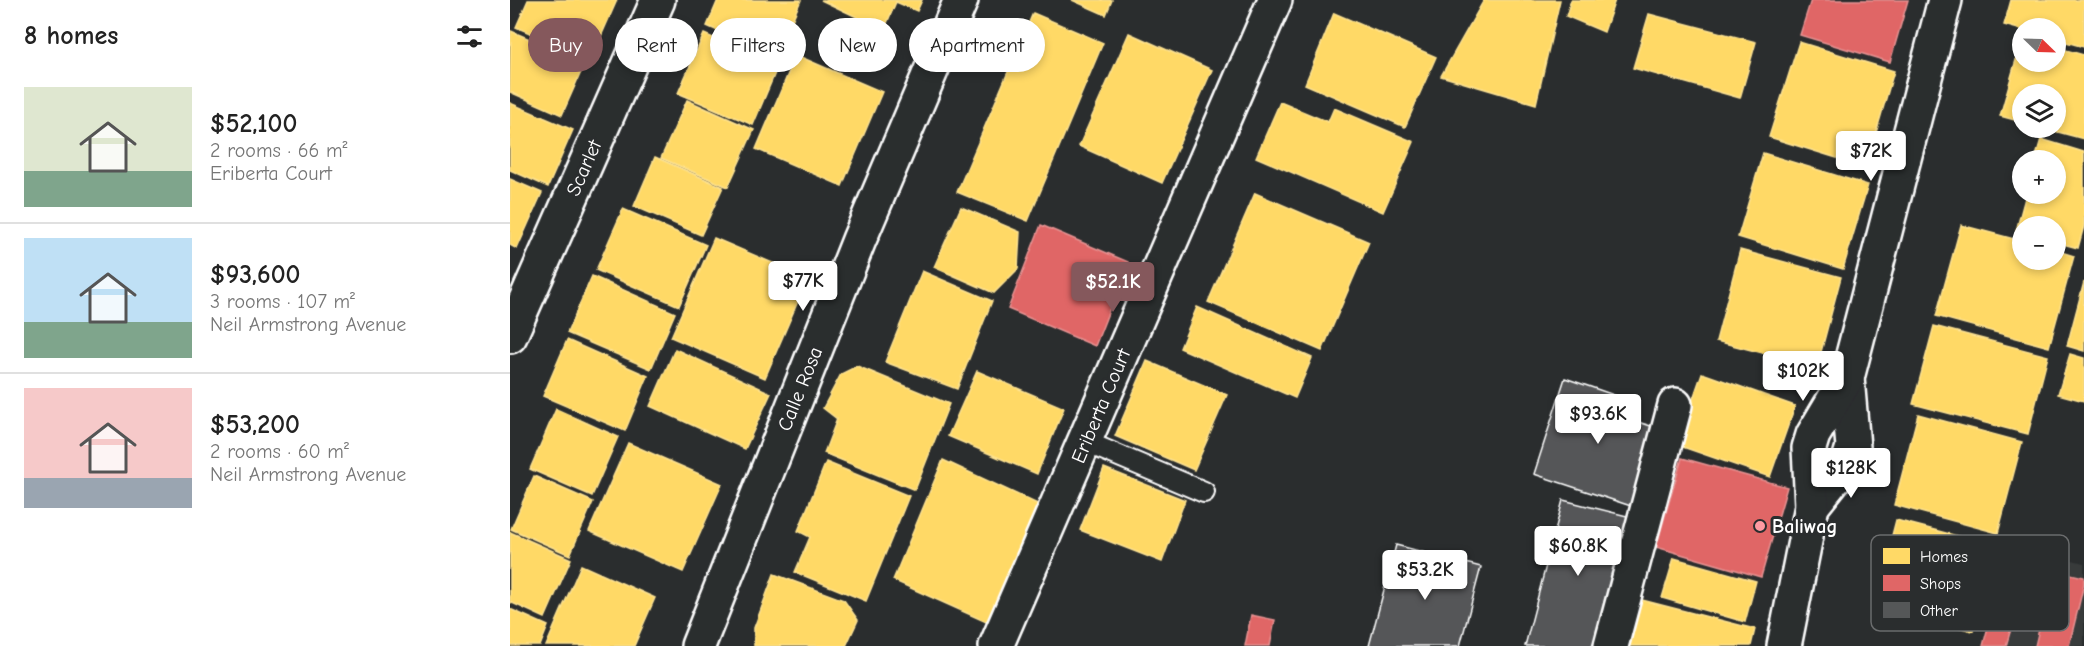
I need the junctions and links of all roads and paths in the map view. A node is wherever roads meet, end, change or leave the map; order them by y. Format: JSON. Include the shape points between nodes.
{"nodes":[{"id":1,"x":657,"y":0,"type":"edge"},
{"id":2,"x":961,"y":0,"type":"edge"},
{"id":3,"x":1275,"y":0,"type":"edge"},
{"id":4,"x":1945,"y":0,"type":"edge"},
{"id":5,"x":510,"y":336,"type":"edge"},
{"id":6,"x":1675,"y":405,"type":"dead end"},
{"id":7,"x":1086,"y":442,"type":"junction"},
{"id":8,"x":1204,"y":492,"type":"dead end"},
{"id":9,"x":698,"y":646,"type":"edge"},
{"id":10,"x":996,"y":646,"type":"edge"},
{"id":11,"x":1611,"y":646,"type":"edge"},
{"id":12,"x":1784,"y":646,"type":"edge"}],
"edges":[{"from":1,"to":5,"type":"street","name":"Scarlet"},
{"from":2,"to":9,"type":"street","name":"Calle Rosa","via":[[859,240]]},
{"from":3,"to":7,"type":"street","name":"Eriberta Court"},
{"from":4,"to":12,"type":"street","via":[[1847,378],[1852,447],[1849,460],[1812,506]]},
{"from":6,"to":11,"type":"street"},
{"from":7,"to":8,"type":"lane"},
{"from":7,"to":10,"type":"street","name":"Eriberta Court"}]}
